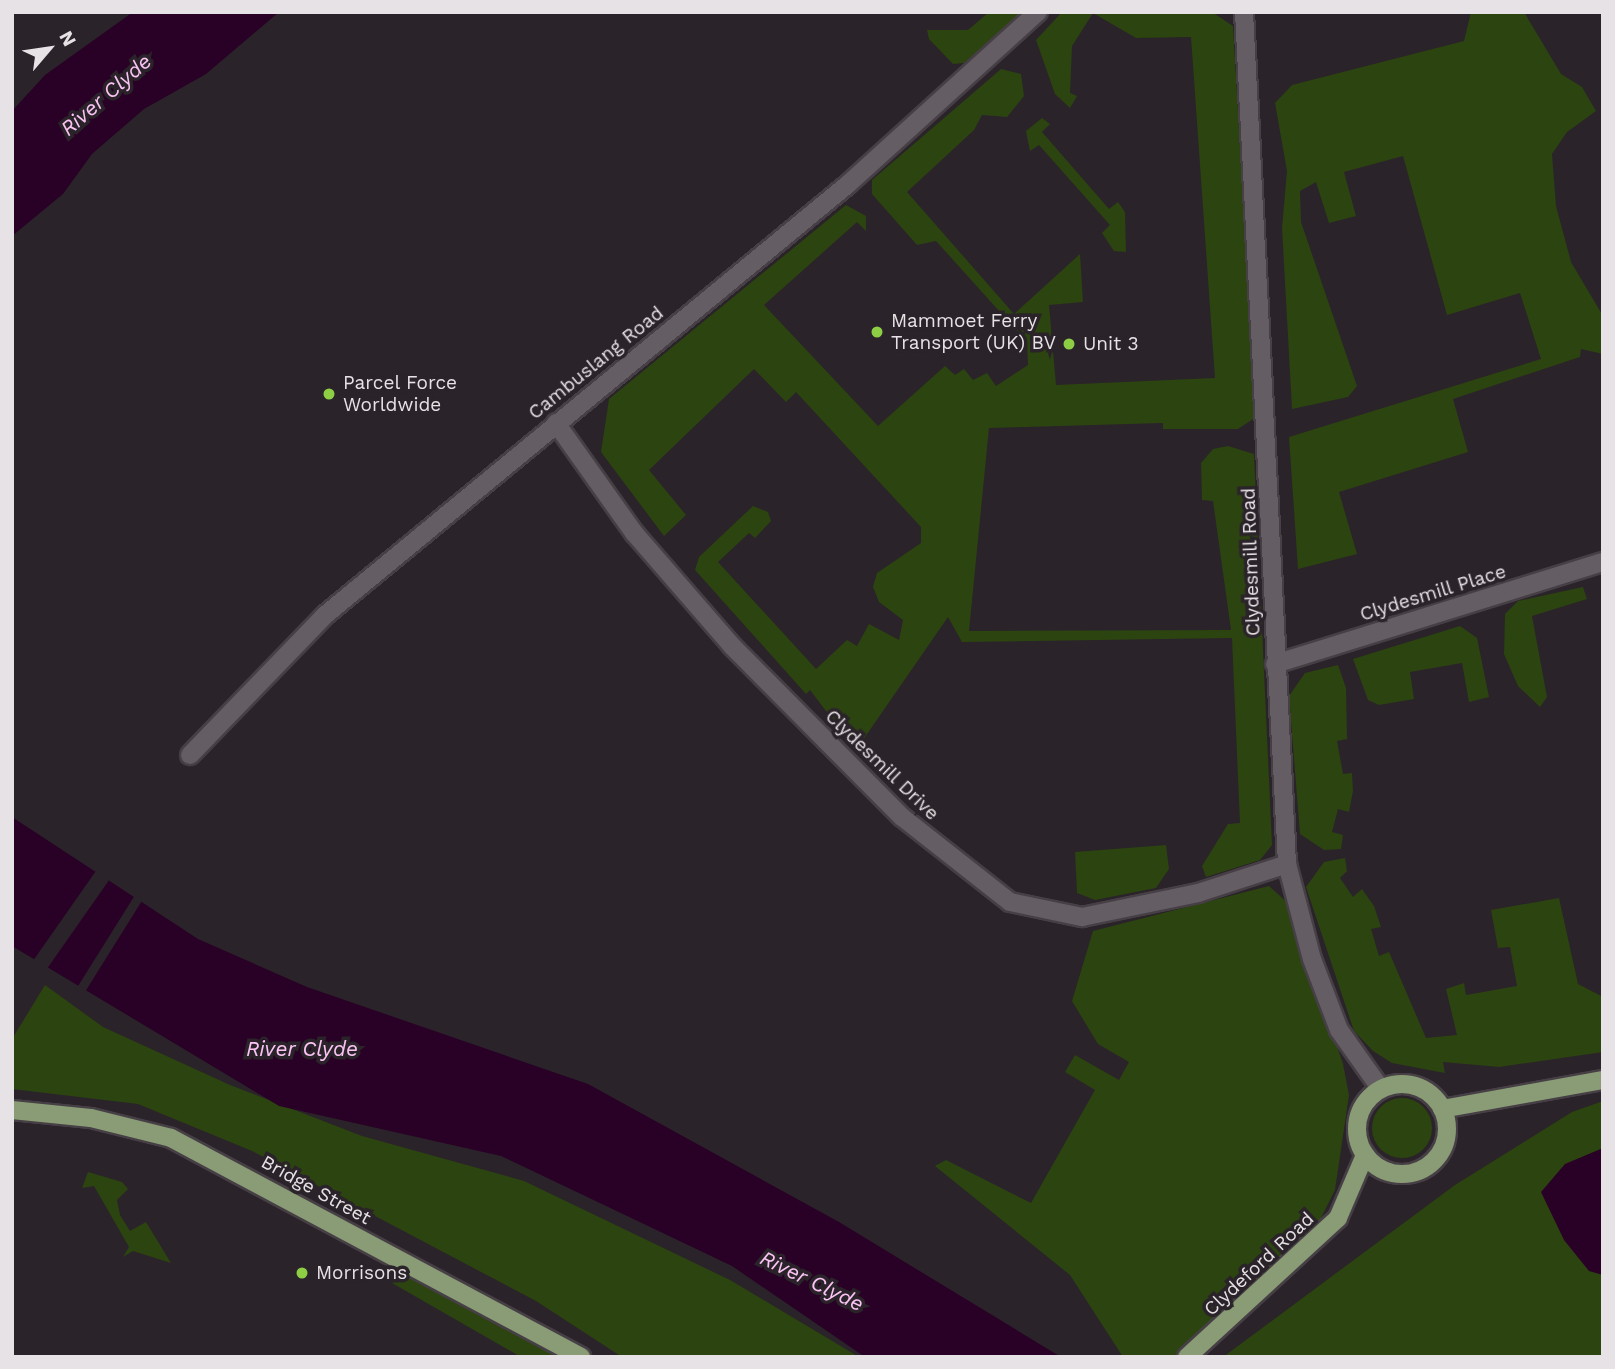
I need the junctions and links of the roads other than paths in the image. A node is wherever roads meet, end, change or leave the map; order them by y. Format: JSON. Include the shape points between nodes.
{"nodes":[{"id":1,"x":1038,"y":12,"type":"edge"},
{"id":2,"x":1244,"y":12,"type":"edge"},
{"id":3,"x":556,"y":423,"type":"junction"},
{"id":4,"x":1603,"y":562,"type":"edge"},
{"id":5,"x":1275,"y":664,"type":"junction"},
{"id":6,"x":190,"y":755,"type":"dead end"},
{"id":7,"x":1287,"y":864,"type":"junction"},
{"id":8,"x":1603,"y":1080,"type":"edge"},
{"id":9,"x":1381,"y":1089,"type":"junction"},
{"id":10,"x":1442,"y":1109,"type":"junction"},
{"id":11,"x":12,"y":1110,"type":"edge"},
{"id":12,"x":1365,"y":1155,"type":"junction"},
{"id":13,"x":581,"y":1357,"type":"edge"},
{"id":14,"x":1187,"y":1357,"type":"edge"}],
"edges":[{"from":1,"to":3,"type":"street","name":"Cambuslang Road","via":[[847,185]]},
{"from":2,"to":5,"type":"street","name":"Clydesmill Road"},
{"from":3,"to":6,"type":"street","name":"Cambuslang Road","via":[[324,616]]},
{"from":3,"to":7,"type":"street","name":"Clydesmill Drive","via":[[635,534],[732,646],[902,817],[1010,902],[1082,917],[1176,899]]},
{"from":4,"to":5,"type":"street","name":"Clydesmill Place"},
{"from":5,"to":7,"type":"street","name":"Clydesmill Road"},
{"from":7,"to":9,"type":"street","name":"Clydesmill Road","via":[[1312,959],[1339,1030]]},
{"from":8,"to":10,"type":"main road"},
{"from":9,"to":10,"type":"main road","via":[[1422,1089]]},
{"from":9,"to":12,"type":"main road","via":[[1361,1111],[1357,1126]]},
{"from":10,"to":12,"type":"main road","via":[[1446,1138],[1425,1167],[1389,1172]]},
{"from":11,"to":13,"type":"main road","name":"Bridge Street","via":[[91,1118],[171,1138]]},
{"from":12,"to":14,"type":"main road","name":"Clydeford Road","via":[[1338,1218]]}]}
